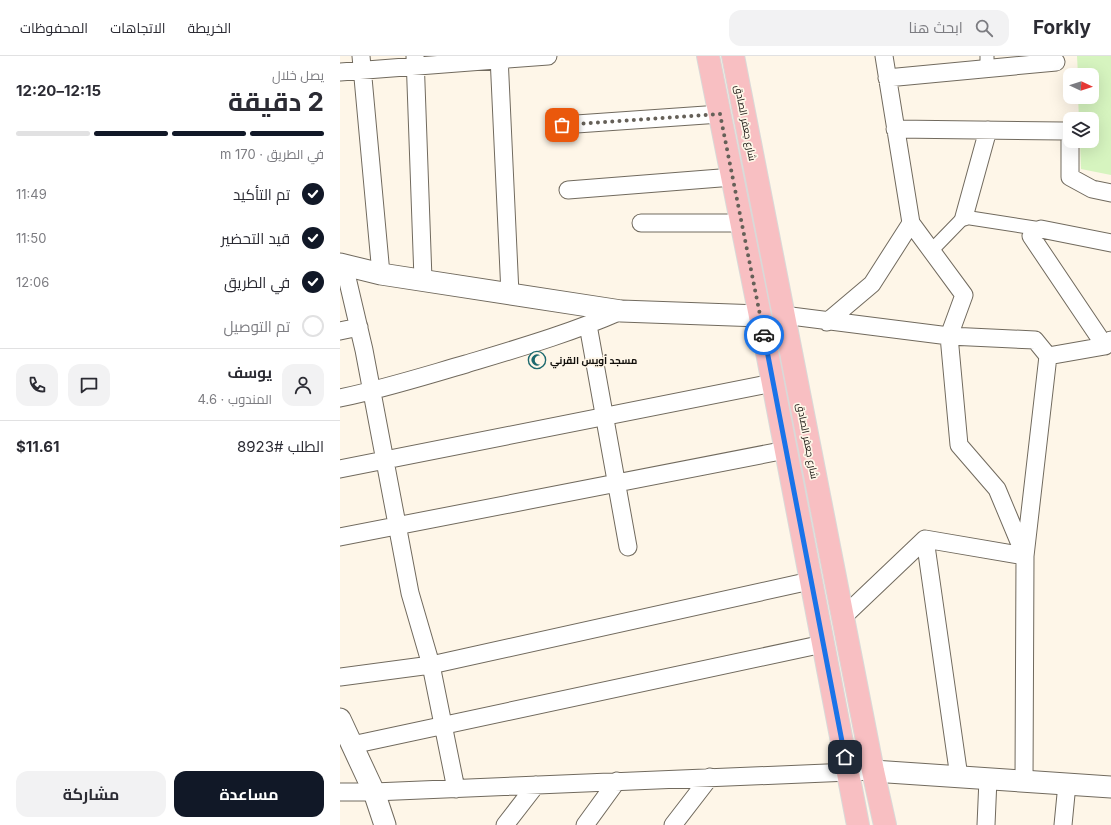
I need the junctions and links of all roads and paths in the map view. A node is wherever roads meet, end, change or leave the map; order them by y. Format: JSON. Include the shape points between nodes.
{"nodes":[{"id":1,"x":548,"y":56,"type":"edge"},
{"id":2,"x":708,"y":56,"type":"edge"},
{"id":3,"x":733,"y":56,"type":"edge"},
{"id":4,"x":884,"y":56,"type":"edge"},
{"id":5,"x":499,"y":57,"type":"edge"},
{"id":6,"x":415,"y":60,"type":"edge"},
{"id":7,"x":987,"y":62,"type":"edge"},
{"id":8,"x":1056,"y":62,"type":"dead end"},
{"id":9,"x":361,"y":63,"type":"edge"},
{"id":10,"x":340,"y":72,"type":"edge"},
{"id":11,"x":887,"y":78,"type":"junction"},
{"id":12,"x":720,"y":114,"type":"junction"},
{"id":13,"x":562,"y":125,"type":"dead end"},
{"id":14,"x":895,"y":129,"type":"junction"},
{"id":15,"x":988,"y":130,"type":"junction"},
{"id":16,"x":1063,"y":131,"type":"edge"},
{"id":17,"x":1070,"y":148,"type":"edge"},
{"id":18,"x":733,"y":177,"type":"junction"},
{"id":19,"x":568,"y":190,"type":"dead end"},
{"id":20,"x":1111,"y":193,"type":"edge"},
{"id":21,"x":964,"y":217,"type":"junction"},
{"id":22,"x":641,"y":223,"type":"dead end"},
{"id":23,"x":910,"y":223,"type":"junction"},
{"id":24,"x":742,"y":224,"type":"junction"},
{"id":25,"x":1041,"y":229,"type":"junction"},
{"id":26,"x":1111,"y":243,"type":"edge"},
{"id":27,"x":931,"y":251,"type":"junction"},
{"id":28,"x":342,"y":265,"type":"edge"},
{"id":29,"x":381,"y":274,"type":"junction"},
{"id":30,"x":423,"y":279,"type":"junction"},
{"id":31,"x":510,"y":294,"type":"junction"},
{"id":32,"x":621,"y":311,"type":"junction"},
{"id":33,"x":783,"y":315,"type":"junction"},
{"id":34,"x":760,"y":316,"type":"junction"},
{"id":35,"x":827,"y":322,"type":"junction"},
{"id":36,"x":588,"y":326,"type":"junction"},
{"id":37,"x":359,"y":327,"type":"junction"},
{"id":38,"x":340,"y":331,"type":"edge"},
{"id":39,"x":949,"y":336,"type":"junction"},
{"id":40,"x":1108,"y":343,"type":"edge"},
{"id":41,"x":1048,"y":356,"type":"junction"},
{"id":42,"x":773,"y":383,"type":"junction"},
{"id":43,"x":373,"y":391,"type":"junction"},
{"id":44,"x":340,"y":398,"type":"edge"},
{"id":45,"x":605,"y":416,"type":"junction"},
{"id":46,"x":786,"y":450,"type":"junction"},
{"id":47,"x":385,"y":459,"type":"junction"},
{"id":48,"x":340,"y":469,"type":"edge"},
{"id":49,"x":618,"y":482,"type":"junction"},
{"id":50,"x":399,"y":526,"type":"junction"},
{"id":51,"x":340,"y":537,"type":"edge"},
{"id":52,"x":925,"y":539,"type":"junction"},
{"id":53,"x":628,"y":547,"type":"dead end"},
{"id":54,"x":1025,"y":556,"type":"junction"},
{"id":55,"x":810,"y":581,"type":"junction"},
{"id":56,"x":843,"y":617,"type":"junction"},
{"id":57,"x":824,"y":644,"type":"junction"},
{"id":58,"x":432,"y":665,"type":"junction"},
{"id":59,"x":340,"y":677,"type":"edge"},
{"id":60,"x":340,"y":719,"type":"edge"},
{"id":61,"x":443,"y":724,"type":"junction"},
{"id":62,"x":352,"y":745,"type":"junction"},
{"id":63,"x":848,"y":771,"type":"junction"},
{"id":64,"x":873,"y":771,"type":"junction"},
{"id":65,"x":710,"y":777,"type":"junction"},
{"id":66,"x":959,"y":777,"type":"junction"},
{"id":67,"x":988,"y":779,"type":"junction"},
{"id":68,"x":1024,"y":781,"type":"junction"},
{"id":69,"x":617,"y":782,"type":"junction"},
{"id":70,"x":1067,"y":784,"type":"junction"},
{"id":71,"x":536,"y":785,"type":"junction"},
{"id":72,"x":1111,"y":787,"type":"edge"},
{"id":73,"x":456,"y":789,"type":"junction"},
{"id":74,"x":340,"y":792,"type":"edge"},
{"id":75,"x":374,"y":792,"type":"junction"},
{"id":76,"x":385,"y":825,"type":"edge"},
{"id":77,"x":505,"y":825,"type":"edge"},
{"id":78,"x":585,"y":825,"type":"edge"},
{"id":79,"x":673,"y":825,"type":"edge"},
{"id":80,"x":858,"y":825,"type":"edge"},
{"id":81,"x":885,"y":825,"type":"edge"},
{"id":82,"x":986,"y":825,"type":"edge"},
{"id":83,"x":1063,"y":825,"type":"edge"}],
"edges":[{"from":1,"to":5,"type":"street"},
{"from":2,"to":12,"type":"main road"},
{"from":3,"to":33,"type":"main road","name":"شارع جعفر الصادق"},
{"from":4,"to":11,"type":"street"},
{"from":5,"to":6,"type":"street"},
{"from":5,"to":31,"type":"street"},
{"from":6,"to":9,"type":"street"},
{"from":6,"to":30,"type":"street"},
{"from":7,"to":8,"type":"street"},
{"from":7,"to":11,"type":"street"},
{"from":9,"to":10,"type":"street"},
{"from":9,"to":29,"type":"street"},
{"from":11,"to":14,"type":"street"},
{"from":12,"to":13,"type":"street"},
{"from":12,"to":18,"type":"main road"},
{"from":14,"to":15,"type":"street"},
{"from":14,"to":23,"type":"street"},
{"from":15,"to":16,"type":"street"},
{"from":15,"to":21,"type":"street"},
{"from":17,"to":20,"type":"street","via":[[1070,177],[1092,189]]},
{"from":18,"to":19,"type":"street"},
{"from":18,"to":24,"type":"main road"},
{"from":21,"to":25,"type":"street"},
{"from":21,"to":27,"type":"street"},
{"from":22,"to":24,"type":"street"},
{"from":23,"to":27,"type":"street"},
{"from":23,"to":35,"type":"street","via":[[872,284]]},
{"from":24,"to":34,"type":"main road"},
{"from":25,"to":26,"type":"street"},
{"from":25,"to":40,"type":"street","via":[[1031,236]]},
{"from":27,"to":39,"type":"street","via":[[964,295]]},
{"from":28,"to":29,"type":"street"},
{"from":28,"to":37,"type":"street"},
{"from":29,"to":30,"type":"street"},
{"from":30,"to":31,"type":"street"},
{"from":31,"to":32,"type":"street"},
{"from":32,"to":34,"type":"street"},
{"from":32,"to":36,"type":"street"},
{"from":33,"to":35,"type":"street"},
{"from":33,"to":56,"type":"main road","name":"شارع جعفر الصادق"},
{"from":34,"to":42,"type":"main road"},
{"from":35,"to":39,"type":"street"},
{"from":36,"to":43,"type":"street"},
{"from":36,"to":45,"type":"street"},
{"from":37,"to":38,"type":"street"},
{"from":37,"to":43,"type":"street"},
{"from":39,"to":41,"type":"street","via":[[1035,340]]},
{"from":39,"to":54,"type":"street","via":[[959,445],[997,489]]},
{"from":40,"to":41,"type":"street"},
{"from":41,"to":54,"type":"street"},
{"from":42,"to":45,"type":"street"},
{"from":42,"to":46,"type":"main road"},
{"from":43,"to":44,"type":"street"},
{"from":43,"to":47,"type":"street"},
{"from":45,"to":47,"type":"street"},
{"from":45,"to":49,"type":"street"},
{"from":46,"to":49,"type":"street"},
{"from":46,"to":55,"type":"main road"},
{"from":47,"to":48,"type":"street"},
{"from":47,"to":50,"type":"street"},
{"from":49,"to":50,"type":"street"},
{"from":49,"to":53,"type":"street"},
{"from":50,"to":51,"type":"street"},
{"from":50,"to":58,"type":"street","via":[[410,593]]},
{"from":52,"to":54,"type":"street"},
{"from":52,"to":56,"type":"street"},
{"from":52,"to":66,"type":"street"},
{"from":54,"to":68,"type":"street"},
{"from":55,"to":57,"type":"main road"},
{"from":55,"to":58,"type":"street"},
{"from":56,"to":64,"type":"main road","name":"شارع جعفر الصادق"},
{"from":57,"to":61,"type":"street"},
{"from":57,"to":63,"type":"main road"},
{"from":58,"to":59,"type":"street"},
{"from":58,"to":61,"type":"street"},
{"from":60,"to":62,"type":"street"},
{"from":61,"to":62,"type":"street"},
{"from":61,"to":73,"type":"street"},
{"from":62,"to":75,"type":"street"},
{"from":63,"to":64,"type":"street"},
{"from":63,"to":65,"type":"street"},
{"from":63,"to":80,"type":"main road"},
{"from":64,"to":66,"type":"street"},
{"from":64,"to":81,"type":"main road","name":"شارع جعفر الصادق"},
{"from":65,"to":69,"type":"street"},
{"from":65,"to":79,"type":"street"},
{"from":66,"to":67,"type":"street"},
{"from":67,"to":68,"type":"street"},
{"from":67,"to":82,"type":"street"},
{"from":68,"to":70,"type":"street"},
{"from":69,"to":71,"type":"street"},
{"from":69,"to":78,"type":"street"},
{"from":70,"to":72,"type":"street"},
{"from":70,"to":83,"type":"street"},
{"from":71,"to":73,"type":"street"},
{"from":71,"to":77,"type":"street"},
{"from":73,"to":75,"type":"street"},
{"from":74,"to":75,"type":"street"},
{"from":75,"to":76,"type":"street"}]}
